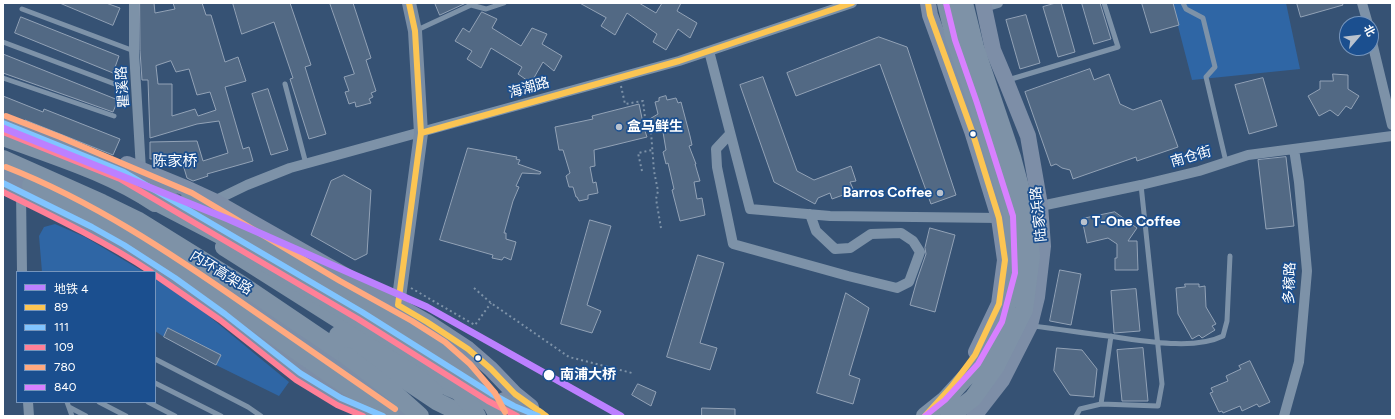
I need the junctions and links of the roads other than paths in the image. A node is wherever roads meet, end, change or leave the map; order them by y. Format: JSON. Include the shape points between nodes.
{"nodes":[{"id":1,"x":134,"y":3,"type":"edge"},
{"id":2,"x":409,"y":3,"type":"edge"},
{"id":3,"x":483,"y":3,"type":"edge"},
{"id":4,"x":504,"y":3,"type":"edge"},
{"id":5,"x":852,"y":3,"type":"edge"},
{"id":6,"x":928,"y":3,"type":"edge"},
{"id":7,"x":946,"y":3,"type":"edge"},
{"id":8,"x":964,"y":3,"type":"edge"},
{"id":9,"x":1104,"y":3,"type":"edge"},
{"id":10,"x":1183,"y":3,"type":"edge"},
{"id":11,"x":988,"y":4,"type":"edge"},
{"id":12,"x":1365,"y":4,"type":"edge"},
{"id":13,"x":834,"y":6,"type":"edge"},
{"id":14,"x":22,"y":9,"type":"dead end"},
{"id":15,"x":486,"y":9,"type":"junction"},
{"id":16,"x":1367,"y":16,"type":"edge"},
{"id":17,"x":415,"y":31,"type":"junction"},
{"id":18,"x":3,"y":42,"type":"edge"},
{"id":19,"x":134,"y":51,"type":"junction"},
{"id":20,"x":710,"y":51,"type":"junction"},
{"id":21,"x":1375,"y":56,"type":"edge"},
{"id":22,"x":3,"y":78,"type":"edge"},
{"id":23,"x":1006,"y":81,"type":"junction"},
{"id":24,"x":285,"y":84,"type":"dead end"},
{"id":25,"x":120,"y":86,"type":"dead end"},
{"id":26,"x":114,"y":116,"type":"dead end"},
{"id":27,"x":3,"y":123,"type":"edge"},
{"id":28,"x":1392,"y":125,"type":"edge"},
{"id":29,"x":421,"y":133,"type":"junction"},
{"id":30,"x":730,"y":134,"type":"junction"},
{"id":31,"x":1392,"y":136,"type":"edge"},
{"id":32,"x":3,"y":137,"type":"edge"},
{"id":33,"x":44,"y":138,"type":"junction"},
{"id":34,"x":1294,"y":149,"type":"junction"},
{"id":35,"x":3,"y":159,"type":"edge"},
{"id":36,"x":1226,"y":162,"type":"junction"},
{"id":37,"x":306,"y":164,"type":"junction"},
{"id":38,"x":141,"y":170,"type":"junction"},
{"id":39,"x":124,"y":172,"type":"junction"},
{"id":40,"x":3,"y":174,"type":"edge"},
{"id":41,"x":3,"y":183,"type":"edge"},
{"id":42,"x":1140,"y":185,"type":"junction"},
{"id":43,"x":26,"y":188,"type":"junction"},
{"id":44,"x":143,"y":194,"type":"junction"},
{"id":45,"x":189,"y":200,"type":"joint"},
{"id":46,"x":214,"y":201,"type":"junction"},
{"id":47,"x":1040,"y":205,"type":"junction"},
{"id":48,"x":810,"y":214,"type":"junction"},
{"id":49,"x":999,"y":218,"type":"junction"},
{"id":50,"x":136,"y":220,"type":"junction"},
{"id":51,"x":1230,"y":256,"type":"dead end"},
{"id":52,"x":22,"y":271,"type":"edge"},
{"id":53,"x":398,"y":305,"type":"junction"},
{"id":54,"x":1030,"y":325,"type":"junction"},
{"id":55,"x":1111,"y":336,"type":"junction"},
{"id":56,"x":1157,"y":343,"type":"junction"},
{"id":57,"x":156,"y":360,"type":"edge"},
{"id":58,"x":355,"y":376,"type":"junction"},
{"id":59,"x":156,"y":384,"type":"edge"},
{"id":60,"x":426,"y":385,"type":"junction"},
{"id":61,"x":28,"y":403,"type":"edge"},
{"id":62,"x":101,"y":403,"type":"edge"},
{"id":63,"x":150,"y":403,"type":"edge"},
{"id":64,"x":68,"y":404,"type":"edge"},
{"id":65,"x":1101,"y":404,"type":"junction"},
{"id":66,"x":514,"y":406,"type":"junction"},
{"id":67,"x":29,"y":416,"type":"edge"},
{"id":68,"x":72,"y":416,"type":"edge"},
{"id":69,"x":86,"y":416,"type":"edge"},
{"id":70,"x":126,"y":416,"type":"edge"},
{"id":71,"x":175,"y":416,"type":"edge"},
{"id":72,"x":220,"y":416,"type":"edge"},
{"id":73,"x":261,"y":416,"type":"edge"},
{"id":74,"x":383,"y":416,"type":"edge"},
{"id":75,"x":390,"y":416,"type":"edge"},
{"id":76,"x":403,"y":416,"type":"edge"},
{"id":77,"x":420,"y":416,"type":"edge"},
{"id":78,"x":426,"y":416,"type":"edge"},
{"id":79,"x":467,"y":416,"type":"edge"},
{"id":80,"x":477,"y":416,"type":"edge"},
{"id":81,"x":498,"y":416,"type":"edge"},
{"id":82,"x":538,"y":416,"type":"edge"},
{"id":83,"x":546,"y":416,"type":"edge"},
{"id":84,"x":925,"y":416,"type":"edge"},
{"id":85,"x":950,"y":416,"type":"edge"},
{"id":86,"x":974,"y":416,"type":"edge"},
{"id":87,"x":1076,"y":416,"type":"edge"},
{"id":88,"x":1284,"y":416,"type":"edge"}],
"edges":[{"from":1,"to":19,"type":"street","name":"瞿溪路"},
{"from":2,"to":17,"type":"street"},
{"from":3,"to":15,"type":"lane"},
{"from":4,"to":15,"type":"lane"},
{"from":5,"to":13,"type":"street","name":"海潮路"},
{"from":6,"to":49,"type":"main road"},
{"from":7,"to":84,"type":"highway","bridge":true,"via":[[955,40],[1013,216],[1015,273],[1002,322],[978,364],[946,400]]},
{"from":8,"to":85,"type":"highway","bridge":true,"via":[[975,47],[1012,157],[1025,205],[1031,256],[1024,310],[996,366],[973,398]]},
{"from":9,"to":23,"type":"lane","via":[[1118,47]]},
{"from":10,"to":36,"type":"lane","via":[[1186,9],[1203,18],[1215,67],[1206,77]]},
{"from":11,"to":23,"type":"main road","name":"陆家浜路","via":[[993,50]]},
{"from":12,"to":16,"type":"street"},
{"from":13,"to":20,"type":"street","name":"海潮路"},
{"from":14,"to":19,"type":"lane"},
{"from":15,"to":17,"type":"lane","via":[[471,5]]},
{"from":17,"to":29,"type":"street"},
{"from":18,"to":25,"type":"lane"},
{"from":19,"to":38,"type":"street","name":"瞿溪路"},
{"from":20,"to":29,"type":"street","name":"海潮路"},
{"from":20,"to":30,"type":"street"},
{"from":21,"to":28,"type":"street"},
{"from":22,"to":26,"type":"lane"},
{"from":23,"to":47,"type":"main road","name":"陆家浜路","via":[[1028,136]]},
{"from":24,"to":37,"type":"lane"},
{"from":27,"to":33,"type":"main road"},
{"from":29,"to":37,"type":"street","name":"海潮路"},
{"from":29,"to":53,"type":"street"},
{"from":30,"to":48,"type":"street","name":"南仓街","via":[[750,209]]},
{"from":30,"to":48,"type":"street","via":[[716,149],[717,166],[733,244],[897,288],[909,282],[920,252],[913,241],[901,233],[871,234],[850,248],[835,249],[816,231]]},
{"from":31,"to":34,"type":"street","name":"南仓街"},
{"from":32,"to":44,"type":"highway","via":[[98,173]]},
{"from":33,"to":38,"type":"main road","via":[[64,139]]},
{"from":33,"to":39,"type":"main road"},
{"from":34,"to":36,"type":"street","name":"南仓街","via":[[1248,155]]},
{"from":34,"to":88,"type":"street","name":"多稼路","via":[[1307,271],[1299,362]]},
{"from":35,"to":50,"type":"highway","name":"内环高架路"},
{"from":36,"to":42,"type":"street","name":"南仓街"},
{"from":37,"to":46,"type":"street","name":"海潮路","via":[[247,185]]},
{"from":38,"to":46,"type":"main road"},
{"from":39,"to":45,"type":"main road"},
{"from":39,"to":66,"type":"main road","via":[[362,312]]},
{"from":40,"to":43,"type":"main road"},
{"from":41,"to":43,"type":"main road"},
{"from":42,"to":47,"type":"street","name":"南仓街"},
{"from":42,"to":56,"type":"lane"},
{"from":43,"to":52,"type":"street"},
{"from":43,"to":58,"type":"main road","via":[[97,211],[161,246]]},
{"from":43,"to":74,"type":"main road","via":[[175,278],[300,373],[341,398]]},
{"from":43,"to":75,"type":"highway","via":[[94,217],[146,248],[224,299]]},
{"from":44,"to":60,"type":"highway","bridge":true},
{"from":44,"to":80,"type":"highway","bridge":true,"via":[[220,235],[424,359],[453,385]]},
{"from":45,"to":81,"type":"highway","bridge":true,"via":[[440,348],[465,370],[488,397]]},
{"from":46,"to":53,"type":"main road"},
{"from":47,"to":49,"type":"street","name":"南仓街"},
{"from":47,"to":54,"type":"main road","name":"陆家浜路","via":[[1043,246],[1037,297]]},
{"from":48,"to":49,"type":"street","name":"南仓街"},
{"from":49,"to":84,"type":"main road","via":[[1005,260],[998,304],[976,355]]},
{"from":50,"to":60,"type":"highway","via":[[194,246],[239,271],[317,321]]},
{"from":50,"to":77,"type":"highway","name":"内环高架路","bridge":true,"via":[[242,285],[347,356]]},
{"from":51,"to":56,"type":"lane","via":[[1227,321],[1222,336],[1200,343]]},
{"from":53,"to":83,"type":"main road","via":[[468,349],[515,394]]},
{"from":54,"to":55,"type":"lane"},
{"from":54,"to":86,"type":"main road","name":"陆家浜路","via":[[1002,380]]},
{"from":55,"to":56,"type":"lane"},
{"from":55,"to":65,"type":"lane"},
{"from":56,"to":65,"type":"lane","via":[[1162,384],[1158,406]]},
{"from":57,"to":73,"type":"lane"},
{"from":58,"to":76,"type":"main road"},
{"from":58,"to":78,"type":"main road","via":[[405,407]]},
{"from":59,"to":72,"type":"lane"},
{"from":60,"to":66,"type":"highway","via":[[446,387],[490,402]]},
{"from":60,"to":79,"type":"highway","via":[[438,402]]},
{"from":61,"to":67,"type":"street"},
{"from":62,"to":70,"type":"lane"},
{"from":63,"to":71,"type":"lane"},
{"from":64,"to":68,"type":"lane"},
{"from":64,"to":69,"type":"lane"},
{"from":65,"to":87,"type":"lane","via":[[1080,409]]},
{"from":66,"to":82,"type":"main road"}]}
